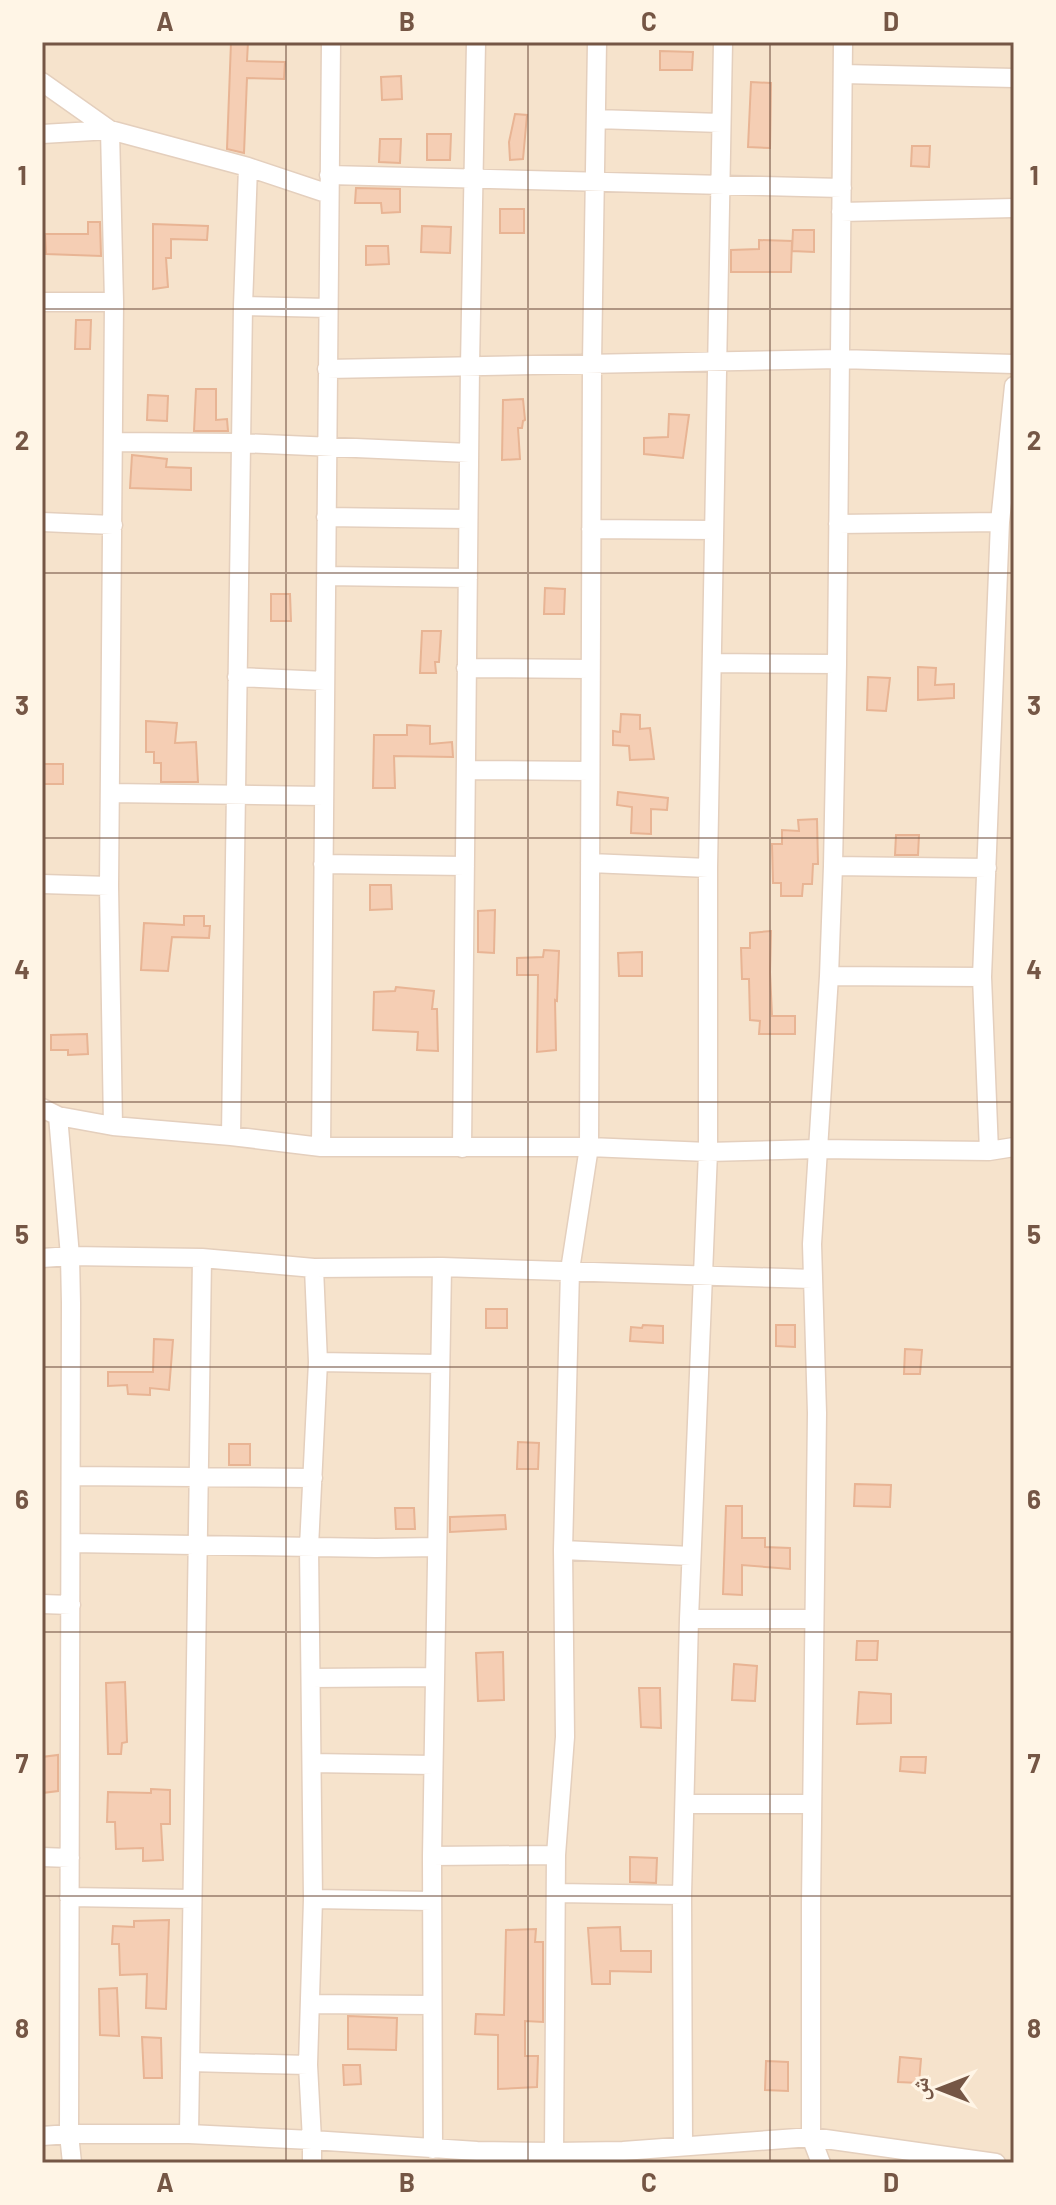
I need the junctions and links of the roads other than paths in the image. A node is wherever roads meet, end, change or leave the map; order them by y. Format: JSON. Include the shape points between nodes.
{"nodes":[{"id":1,"x":331,"y":42,"type":"edge"},
{"id":2,"x":476,"y":42,"type":"edge"},
{"id":3,"x":597,"y":42,"type":"edge"},
{"id":4,"x":723,"y":42,"type":"edge"},
{"id":5,"x":843,"y":42,"type":"edge"},
{"id":6,"x":843,"y":74,"type":"junction"},
{"id":7,"x":1014,"y":78,"type":"edge"},
{"id":8,"x":42,"y":82,"type":"edge"},
{"id":9,"x":596,"y":119,"type":"junction"},
{"id":10,"x":721,"y":123,"type":"junction"},
{"id":11,"x":110,"y":130,"type":"junction"},
{"id":12,"x":42,"y":134,"type":"edge"},
{"id":13,"x":248,"y":167,"type":"junction"},
{"id":14,"x":329,"y":175,"type":"junction"},
{"id":15,"x":473,"y":177,"type":"junction"},
{"id":16,"x":595,"y":182,"type":"junction"},
{"id":17,"x":720,"y":186,"type":"junction"},
{"id":18,"x":842,"y":188,"type":"junction"},
{"id":19,"x":329,"y":194,"type":"junction"},
{"id":20,"x":1014,"y":208,"type":"edge"},
{"id":21,"x":841,"y":212,"type":"junction"},
{"id":22,"x":42,"y":302,"type":"edge"},
{"id":23,"x":114,"y":302,"type":"junction"},
{"id":24,"x":243,"y":306,"type":"junction"},
{"id":25,"x":328,"y":308,"type":"junction"},
{"id":26,"x":839,"y":359,"type":"junction"},
{"id":27,"x":717,"y":361,"type":"junction"},
{"id":28,"x":592,"y":363,"type":"junction"},
{"id":29,"x":1014,"y":364,"type":"edge"},
{"id":30,"x":470,"y":366,"type":"junction"},
{"id":31,"x":327,"y":369,"type":"junction"},
{"id":32,"x":1014,"y":386,"type":"edge"},
{"id":33,"x":114,"y":442,"type":"junction"},
{"id":34,"x":241,"y":443,"type":"junction"},
{"id":35,"x":326,"y":448,"type":"junction"},
{"id":36,"x":469,"y":453,"type":"junction"},
{"id":37,"x":326,"y":517,"type":"junction"},
{"id":38,"x":468,"y":519,"type":"junction"},
{"id":39,"x":42,"y":522,"type":"edge"},
{"id":40,"x":1000,"y":522,"type":"junction"},
{"id":41,"x":838,"y":524,"type":"junction"},
{"id":42,"x":113,"y":525,"type":"junction"},
{"id":43,"x":591,"y":529,"type":"junction"},
{"id":44,"x":714,"y":530,"type":"junction"},
{"id":45,"x":326,"y":576,"type":"junction"},
{"id":46,"x":468,"y":578,"type":"junction"},
{"id":47,"x":712,"y":663,"type":"junction"},
{"id":48,"x":837,"y":664,"type":"junction"},
{"id":49,"x":466,"y":668,"type":"junction"},
{"id":50,"x":590,"y":669,"type":"junction"},
{"id":51,"x":237,"y":677,"type":"junction"},
{"id":52,"x":325,"y":681,"type":"junction"},
{"id":53,"x":466,"y":770,"type":"junction"},
{"id":54,"x":590,"y":771,"type":"junction"},
{"id":55,"x":110,"y":793,"type":"junction"},
{"id":56,"x":235,"y":796,"type":"junction"},
{"id":57,"x":324,"y":796,"type":"junction"},
{"id":58,"x":590,"y":863,"type":"junction"},
{"id":59,"x":323,"y":864,"type":"junction"},
{"id":60,"x":465,"y":866,"type":"junction"},
{"id":61,"x":833,"y":866,"type":"junction"},
{"id":62,"x":708,"y":868,"type":"junction"},
{"id":63,"x":987,"y":868,"type":"junction"},
{"id":64,"x":42,"y":884,"type":"edge"},
{"id":65,"x":109,"y":886,"type":"junction"},
{"id":66,"x":829,"y":976,"type":"junction"},
{"id":67,"x":982,"y":977,"type":"junction"},
{"id":68,"x":50,"y":1112,"type":"edge"},
{"id":69,"x":113,"y":1126,"type":"junction"},
{"id":70,"x":231,"y":1136,"type":"junction"},
{"id":71,"x":321,"y":1147,"type":"junction"},
{"id":72,"x":589,"y":1147,"type":"junction"},
{"id":73,"x":1014,"y":1147,"type":"edge"},
{"id":74,"x":462,"y":1148,"type":"junction"},
{"id":75,"x":817,"y":1149,"type":"junction"},
{"id":76,"x":989,"y":1151,"type":"junction"},
{"id":77,"x":708,"y":1152,"type":"junction"},
{"id":78,"x":70,"y":1256,"type":"junction"},
{"id":79,"x":42,"y":1258,"type":"edge"},
{"id":80,"x":202,"y":1258,"type":"junction"},
{"id":81,"x":442,"y":1267,"type":"junction"},
{"id":82,"x":314,"y":1268,"type":"junction"},
{"id":83,"x":570,"y":1270,"type":"junction"},
{"id":84,"x":701,"y":1276,"type":"junction"},
{"id":85,"x":812,"y":1279,"type":"junction"},
{"id":86,"x":318,"y":1362,"type":"junction"},
{"id":87,"x":440,"y":1364,"type":"junction"},
{"id":88,"x":71,"y":1476,"type":"junction"},
{"id":89,"x":197,"y":1477,"type":"junction"},
{"id":90,"x":313,"y":1478,"type":"junction"},
{"id":91,"x":71,"y":1543,"type":"junction"},
{"id":92,"x":196,"y":1545,"type":"junction"},
{"id":93,"x":309,"y":1547,"type":"junction"},
{"id":94,"x":437,"y":1547,"type":"junction"},
{"id":95,"x":563,"y":1550,"type":"junction"},
{"id":96,"x":691,"y":1556,"type":"junction"},
{"id":97,"x":42,"y":1604,"type":"edge"},
{"id":98,"x":71,"y":1605,"type":"junction"},
{"id":99,"x":689,"y":1619,"type":"junction"},
{"id":100,"x":814,"y":1619,"type":"junction"},
{"id":101,"x":434,"y":1677,"type":"junction"},
{"id":102,"x":311,"y":1678,"type":"junction"},
{"id":103,"x":312,"y":1763,"type":"junction"},
{"id":104,"x":433,"y":1765,"type":"junction"},
{"id":105,"x":686,"y":1804,"type":"junction"},
{"id":106,"x":812,"y":1804,"type":"junction"},
{"id":107,"x":556,"y":1855,"type":"junction"},
{"id":108,"x":432,"y":1856,"type":"junction"},
{"id":109,"x":42,"y":1857,"type":"edge"},
{"id":110,"x":70,"y":1858,"type":"junction"},
{"id":111,"x":557,"y":1893,"type":"junction"},
{"id":112,"x":682,"y":1895,"type":"junction"},
{"id":113,"x":69,"y":1897,"type":"junction"},
{"id":114,"x":192,"y":1899,"type":"junction"},
{"id":115,"x":313,"y":1899,"type":"junction"},
{"id":116,"x":432,"y":1901,"type":"junction"},
{"id":117,"x":311,"y":2004,"type":"junction"},
{"id":118,"x":432,"y":2005,"type":"junction"},
{"id":119,"x":190,"y":2062,"type":"junction"},
{"id":120,"x":308,"y":2065,"type":"junction"},
{"id":121,"x":69,"y":2134,"type":"junction"},
{"id":122,"x":189,"y":2134,"type":"junction"},
{"id":123,"x":42,"y":2136,"type":"edge"},
{"id":124,"x":811,"y":2137,"type":"junction"},
{"id":125,"x":312,"y":2140,"type":"junction"},
{"id":126,"x":683,"y":2146,"type":"junction"},
{"id":127,"x":433,"y":2149,"type":"junction"},
{"id":128,"x":554,"y":2152,"type":"junction"},
{"id":129,"x":72,"y":2163,"type":"edge"},
{"id":130,"x":312,"y":2163,"type":"edge"},
{"id":131,"x":821,"y":2163,"type":"edge"},
{"id":132,"x":996,"y":2163,"type":"edge"}],
"edges":[{"from":1,"to":14,"type":"street"},
{"from":2,"to":15,"type":"street"},
{"from":3,"to":9,"type":"street"},
{"from":4,"to":10,"type":"street"},
{"from":5,"to":6,"type":"street"},
{"from":6,"to":7,"type":"street"},
{"from":6,"to":18,"type":"street"},
{"from":8,"to":11,"type":"street"},
{"from":9,"to":10,"type":"street"},
{"from":9,"to":16,"type":"street"},
{"from":10,"to":17,"type":"street"},
{"from":11,"to":12,"type":"street"},
{"from":11,"to":13,"type":"street"},
{"from":11,"to":23,"type":"street"},
{"from":13,"to":19,"type":"street"},
{"from":13,"to":24,"type":"street"},
{"from":14,"to":15,"type":"street"},
{"from":14,"to":19,"type":"street"},
{"from":15,"to":16,"type":"street"},
{"from":15,"to":30,"type":"street"},
{"from":16,"to":17,"type":"street"},
{"from":16,"to":28,"type":"street"},
{"from":17,"to":18,"type":"street"},
{"from":17,"to":27,"type":"street"},
{"from":18,"to":21,"type":"street"},
{"from":19,"to":25,"type":"street"},
{"from":20,"to":21,"type":"street"},
{"from":21,"to":26,"type":"street"},
{"from":22,"to":23,"type":"street"},
{"from":23,"to":33,"type":"street"},
{"from":24,"to":25,"type":"street"},
{"from":24,"to":34,"type":"street"},
{"from":25,"to":31,"type":"street"},
{"from":26,"to":27,"type":"street"},
{"from":26,"to":29,"type":"street"},
{"from":26,"to":41,"type":"street"},
{"from":27,"to":28,"type":"street"},
{"from":27,"to":44,"type":"street"},
{"from":28,"to":30,"type":"street"},
{"from":28,"to":43,"type":"street"},
{"from":30,"to":31,"type":"street"},
{"from":30,"to":36,"type":"street"},
{"from":31,"to":35,"type":"street"},
{"from":32,"to":40,"type":"street"},
{"from":33,"to":34,"type":"street"},
{"from":33,"to":42,"type":"street"},
{"from":34,"to":35,"type":"street"},
{"from":34,"to":51,"type":"street"},
{"from":35,"to":36,"type":"street"},
{"from":35,"to":37,"type":"street"},
{"from":36,"to":38,"type":"street"},
{"from":37,"to":38,"type":"street"},
{"from":37,"to":45,"type":"street"},
{"from":38,"to":46,"type":"street"},
{"from":39,"to":42,"type":"street"},
{"from":40,"to":41,"type":"street"},
{"from":40,"to":63,"type":"street"},
{"from":41,"to":48,"type":"street"},
{"from":42,"to":55,"type":"street"},
{"from":43,"to":44,"type":"street"},
{"from":43,"to":50,"type":"street"},
{"from":44,"to":47,"type":"street"},
{"from":45,"to":46,"type":"street"},
{"from":45,"to":52,"type":"street"},
{"from":46,"to":49,"type":"street"},
{"from":47,"to":48,"type":"street"},
{"from":47,"to":62,"type":"street"},
{"from":48,"to":61,"type":"street"},
{"from":49,"to":50,"type":"street"},
{"from":49,"to":53,"type":"street"},
{"from":50,"to":54,"type":"street"},
{"from":51,"to":52,"type":"street"},
{"from":51,"to":56,"type":"street"},
{"from":52,"to":57,"type":"street"},
{"from":53,"to":54,"type":"street"},
{"from":53,"to":60,"type":"street"},
{"from":54,"to":58,"type":"street"},
{"from":55,"to":56,"type":"street"},
{"from":55,"to":65,"type":"street"},
{"from":56,"to":57,"type":"street"},
{"from":56,"to":70,"type":"street"},
{"from":57,"to":59,"type":"street"},
{"from":58,"to":62,"type":"street"},
{"from":58,"to":72,"type":"street"},
{"from":59,"to":60,"type":"street"},
{"from":59,"to":71,"type":"street"},
{"from":60,"to":74,"type":"street"},
{"from":61,"to":63,"type":"street"},
{"from":61,"to":66,"type":"street"},
{"from":62,"to":77,"type":"street"},
{"from":63,"to":67,"type":"street"},
{"from":64,"to":65,"type":"street"},
{"from":65,"to":69,"type":"street"},
{"from":66,"to":67,"type":"street"},
{"from":66,"to":75,"type":"street"},
{"from":67,"to":76,"type":"street"},
{"from":68,"to":69,"type":"street"},
{"from":68,"to":78,"type":"street"},
{"from":69,"to":70,"type":"street"},
{"from":70,"to":71,"type":"street"},
{"from":71,"to":74,"type":"street"},
{"from":72,"to":74,"type":"street"},
{"from":72,"to":77,"type":"street"},
{"from":72,"to":83,"type":"street"},
{"from":73,"to":76,"type":"street"},
{"from":75,"to":76,"type":"street"},
{"from":75,"to":77,"type":"street"},
{"from":75,"to":85,"type":"street"},
{"from":77,"to":84,"type":"street"},
{"from":78,"to":79,"type":"street"},
{"from":78,"to":80,"type":"street"},
{"from":78,"to":88,"type":"street"},
{"from":80,"to":82,"type":"street"},
{"from":80,"to":89,"type":"street"},
{"from":81,"to":82,"type":"street"},
{"from":81,"to":83,"type":"street"},
{"from":81,"to":87,"type":"street"},
{"from":82,"to":86,"type":"street"},
{"from":83,"to":84,"type":"street"},
{"from":83,"to":95,"type":"street"},
{"from":84,"to":85,"type":"street"},
{"from":84,"to":96,"type":"street"},
{"from":85,"to":100,"type":"street","via":[[817,1413]]},
{"from":86,"to":87,"type":"street"},
{"from":86,"to":90,"type":"street"},
{"from":87,"to":94,"type":"street"},
{"from":88,"to":89,"type":"street"},
{"from":88,"to":91,"type":"street"},
{"from":89,"to":90,"type":"street"},
{"from":89,"to":92,"type":"street"},
{"from":90,"to":93,"type":"street"},
{"from":91,"to":92,"type":"street"},
{"from":91,"to":98,"type":"street"},
{"from":92,"to":93,"type":"street"},
{"from":92,"to":114,"type":"street"},
{"from":93,"to":94,"type":"street"},
{"from":93,"to":102,"type":"street"},
{"from":94,"to":101,"type":"street"},
{"from":95,"to":96,"type":"street"},
{"from":95,"to":107,"type":"street","via":[[565,1737]]},
{"from":96,"to":99,"type":"street"},
{"from":97,"to":98,"type":"street"},
{"from":98,"to":110,"type":"street"},
{"from":99,"to":100,"type":"street"},
{"from":99,"to":105,"type":"street"},
{"from":100,"to":106,"type":"street"},
{"from":101,"to":102,"type":"street"},
{"from":101,"to":104,"type":"street"},
{"from":102,"to":103,"type":"street"},
{"from":103,"to":104,"type":"street"},
{"from":103,"to":115,"type":"street"},
{"from":104,"to":108,"type":"street"},
{"from":105,"to":106,"type":"street"},
{"from":105,"to":112,"type":"street"},
{"from":106,"to":124,"type":"street"},
{"from":107,"to":108,"type":"street"},
{"from":107,"to":111,"type":"street"},
{"from":108,"to":116,"type":"street"},
{"from":109,"to":110,"type":"street"},
{"from":110,"to":113,"type":"street"},
{"from":111,"to":112,"type":"street"},
{"from":111,"to":128,"type":"street"},
{"from":112,"to":126,"type":"street"},
{"from":113,"to":114,"type":"street"},
{"from":113,"to":121,"type":"street"},
{"from":114,"to":119,"type":"street"},
{"from":115,"to":116,"type":"street"},
{"from":115,"to":117,"type":"street"},
{"from":116,"to":118,"type":"street"},
{"from":117,"to":118,"type":"street"},
{"from":117,"to":120,"type":"street"},
{"from":118,"to":127,"type":"street"},
{"from":119,"to":120,"type":"street"},
{"from":119,"to":122,"type":"street"},
{"from":120,"to":125,"type":"street"},
{"from":121,"to":122,"type":"street"},
{"from":121,"to":123,"type":"street"},
{"from":121,"to":129,"type":"street"},
{"from":122,"to":125,"type":"street"},
{"from":124,"to":126,"type":"street"},
{"from":124,"to":131,"type":"street"},
{"from":124,"to":132,"type":"street"},
{"from":125,"to":127,"type":"street"},
{"from":125,"to":130,"type":"street"},
{"from":126,"to":128,"type":"street"},
{"from":127,"to":128,"type":"street"}]}
